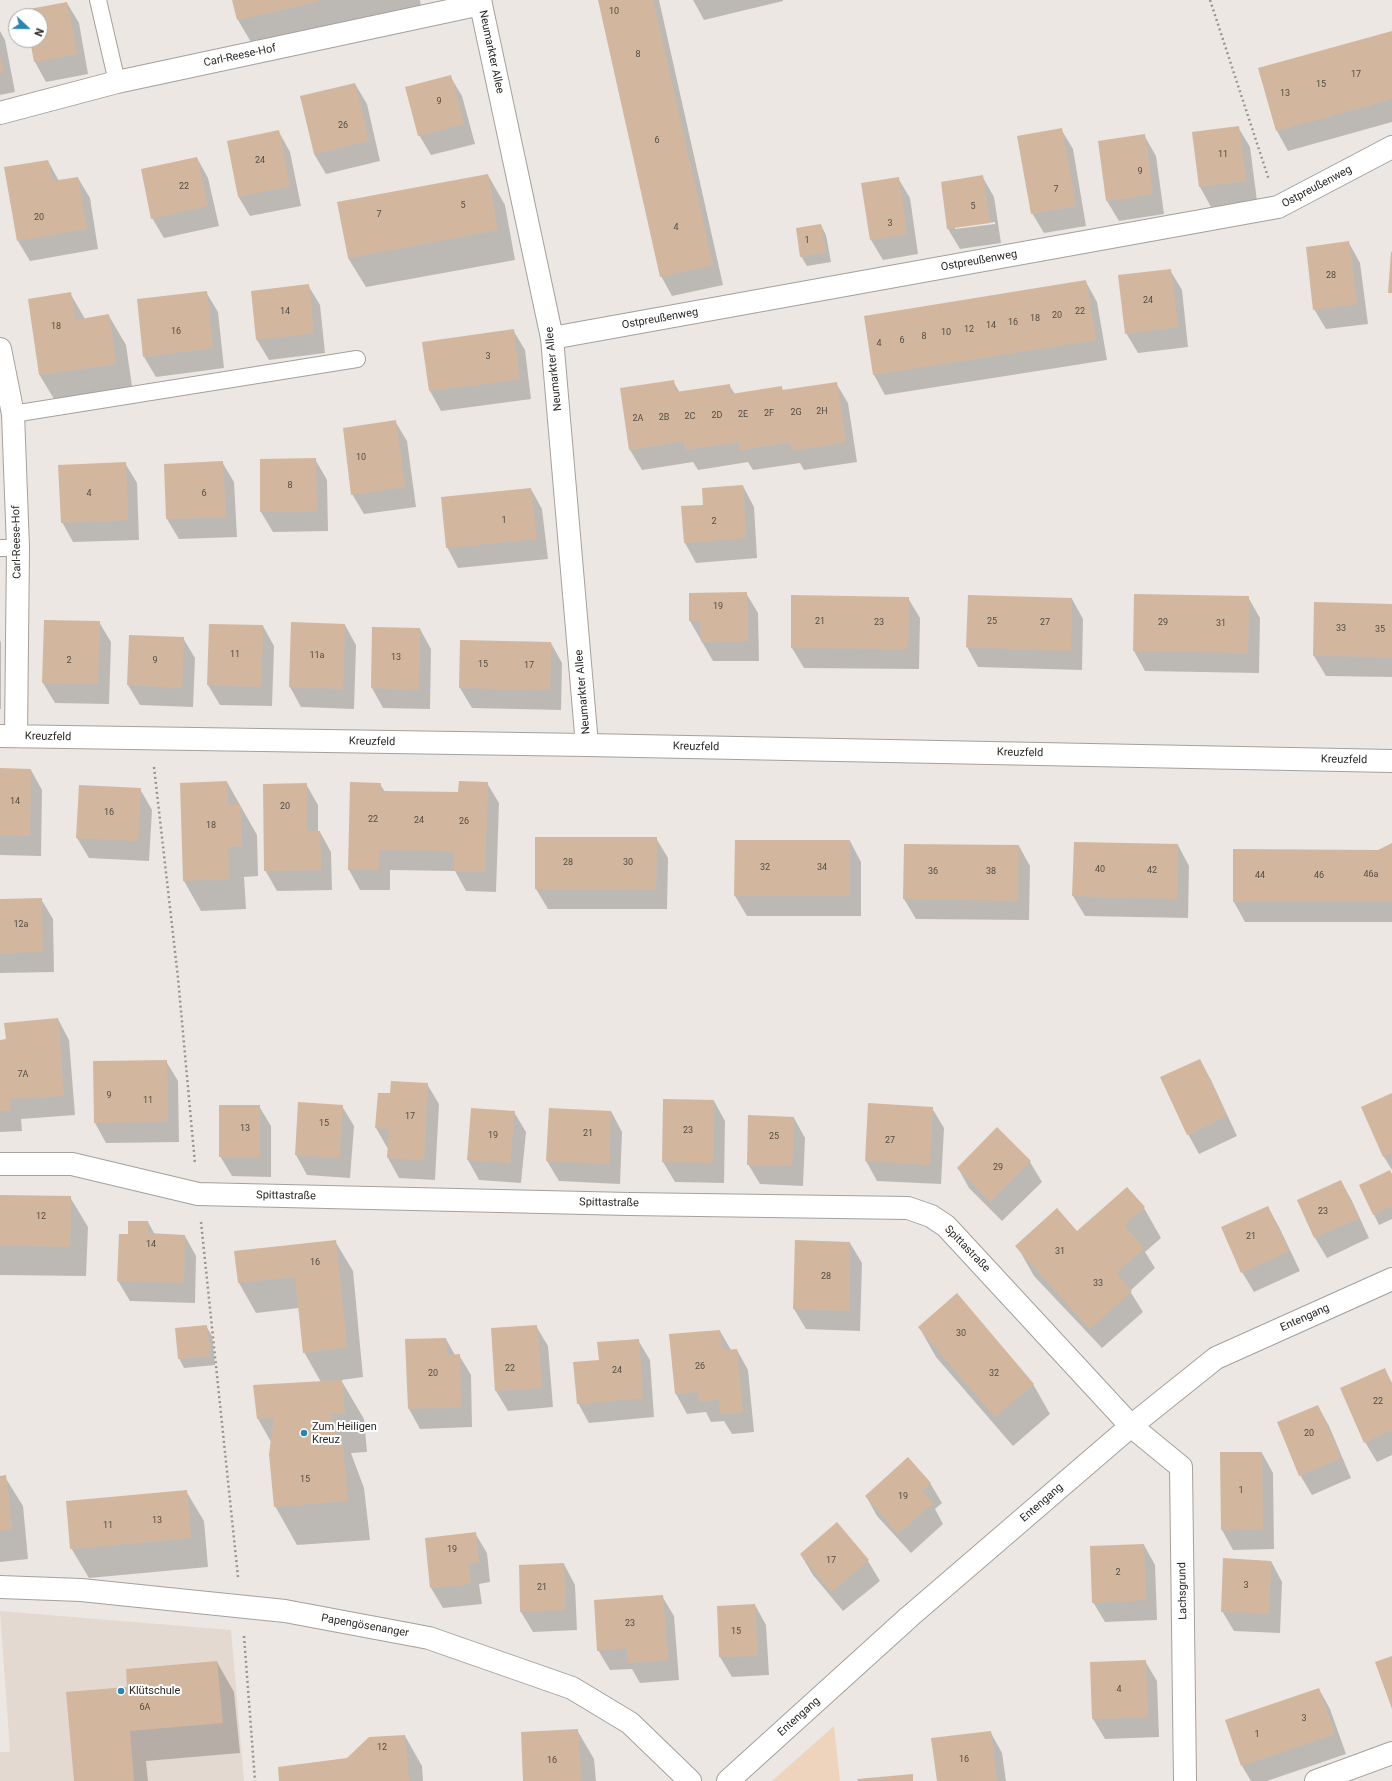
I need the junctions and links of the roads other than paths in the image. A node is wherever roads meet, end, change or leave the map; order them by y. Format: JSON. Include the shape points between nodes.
{"nodes":[{"id":1,"x":98,"y":0,"type":"edge"},
{"id":2,"x":480,"y":2,"type":"edge"},
{"id":3,"x":117,"y":82,"type":"junction"},
{"id":4,"x":0,"y":113,"type":"edge"},
{"id":5,"x":1392,"y":147,"type":"edge"},
{"id":6,"x":552,"y":338,"type":"junction"},
{"id":7,"x":0,"y":348,"type":"edge"},
{"id":8,"x":358,"y":359,"type":"dead end"},
{"id":9,"x":8,"y":402,"type":"edge"},
{"id":10,"x":9,"y":548,"type":"edge"},
{"id":11,"x":8,"y":736,"type":"edge"},
{"id":12,"x":587,"y":745,"type":"junction"},
{"id":13,"x":1392,"y":761,"type":"edge"},
{"id":14,"x":0,"y":1164,"type":"edge"},
{"id":15,"x":1392,"y":1279,"type":"edge"},
{"id":16,"x":1131,"y":1426,"type":"junction"},
{"id":17,"x":0,"y":1586,"type":"edge"},
{"id":18,"x":1392,"y":1753,"type":"edge"},
{"id":19,"x":690,"y":1781,"type":"edge"},
{"id":20,"x":728,"y":1781,"type":"edge"},
{"id":21,"x":1185,"y":1781,"type":"edge"},
{"id":22,"x":1316,"y":1781,"type":"edge"}],
"edges":[{"from":1,"to":3,"type":"lane"},
{"from":2,"to":3,"type":"street","name":"Carl-Reese-Hof"},
{"from":2,"to":6,"type":"street","name":"Neumarkter Allee"},
{"from":3,"to":4,"type":"street","name":"Carl-Reese-Hof"},
{"from":5,"to":6,"type":"street","name":"Ostpreußenweg","via":[[1278,207]]},
{"from":6,"to":12,"type":"street","name":"Neumarkter Allee"},
{"from":7,"to":9,"type":"street","name":"Carl-Reese-Hof"},
{"from":8,"to":9,"type":"lane"},
{"from":9,"to":10,"type":"street","name":"Carl-Reese-Hof"},
{"from":10,"to":11,"type":"street","name":"Carl-Reese-Hof"},
{"from":11,"to":12,"type":"street","name":"Kreuzfeld"},
{"from":12,"to":13,"type":"street","name":"Kreuzfeld"},
{"from":14,"to":16,"type":"street","name":"Spittastraße","via":[[72,1164],[198,1194],[908,1208],[931,1216],[946,1226]]},
{"from":15,"to":16,"type":"street","name":"Entengang","via":[[1216,1358]]},
{"from":16,"to":20,"type":"street","name":"Entengang","via":[[909,1618]]},
{"from":16,"to":21,"type":"street","name":"Lachsgrund","via":[[1181,1467]]},
{"from":17,"to":19,"type":"street","name":"Papengösenanger","via":[[81,1590],[286,1611],[429,1638],[572,1688],[630,1723]]},
{"from":18,"to":22,"type":"street"}]}
